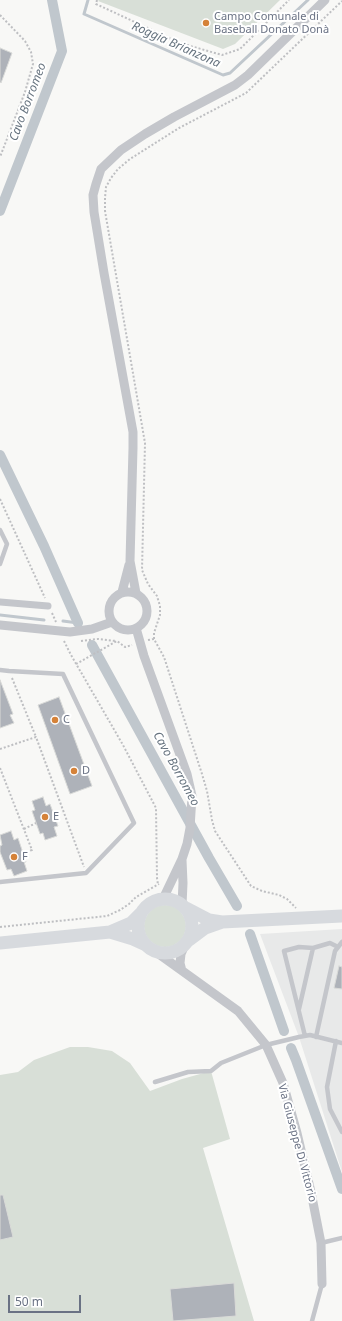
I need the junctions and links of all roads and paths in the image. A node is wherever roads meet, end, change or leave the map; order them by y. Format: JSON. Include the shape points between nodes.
{"nodes":[{"id":1,"x":97,"y":0,"type":"edge"},
{"id":2,"x":289,"y":0,"type":"edge"},
{"id":3,"x":325,"y":0,"type":"edge"},
{"id":4,"x":342,"y":1,"type":"edge"},
{"id":5,"x":0,"y":15,"type":"edge"},
{"id":6,"x":0,"y":157,"type":"edge"},
{"id":7,"x":0,"y":499,"type":"edge"},
{"id":8,"x":0,"y":530,"type":"edge"},
{"id":9,"x":130,"y":561,"type":"junction"},
{"id":10,"x":0,"y":564,"type":"edge"},
{"id":11,"x":122,"y":592,"type":"junction"},
{"id":12,"x":136,"y":593,"type":"junction"},
{"id":13,"x":0,"y":602,"type":"edge"},
{"id":14,"x":48,"y":606,"type":"junction"},
{"id":15,"x":112,"y":622,"type":"junction"},
{"id":16,"x":0,"y":625,"type":"edge"},
{"id":17,"x":136,"y":628,"type":"junction"},
{"id":18,"x":61,"y":632,"type":"junction"},
{"id":19,"x":154,"y":639,"type":"junction"},
{"id":20,"x":78,"y":641,"type":"dead end"},
{"id":21,"x":117,"y":641,"type":"junction"},
{"id":22,"x":140,"y":642,"type":"junction"},
{"id":23,"x":76,"y":664,"type":"junction"},
{"id":24,"x":0,"y":670,"type":"edge"},
{"id":25,"x":9,"y":671,"type":"junction"},
{"id":26,"x":36,"y":737,"type":"junction"},
{"id":27,"x":0,"y":749,"type":"edge"},
{"id":28,"x":0,"y":768,"type":"edge"},
{"id":29,"x":36,"y":824,"type":"dead end"},
{"id":30,"x":24,"y":829,"type":"junction"},
{"id":31,"x":23,"y":853,"type":"dead end"},
{"id":32,"x":182,"y":859,"type":"junction"},
{"id":33,"x":86,"y":873,"type":"junction"},
{"id":34,"x":172,"y":880,"type":"junction"},
{"id":35,"x":0,"y":882,"type":"edge"},
{"id":36,"x":158,"y":885,"type":"junction"},
{"id":37,"x":163,"y":899,"type":"junction"},
{"id":38,"x":184,"y":907,"type":"junction"},
{"id":39,"x":289,"y":909,"type":"dead end"},
{"id":40,"x":141,"y":913,"type":"junction"},
{"id":41,"x":342,"y":916,"type":"edge"},
{"id":42,"x":222,"y":922,"type":"junction"},
{"id":43,"x":0,"y":927,"type":"edge"},
{"id":44,"x":110,"y":932,"type":"junction"},
{"id":45,"x":187,"y":942,"type":"junction"},
{"id":46,"x":342,"y":942,"type":"edge"},
{"id":47,"x":0,"y":943,"type":"edge"},
{"id":48,"x":144,"y":944,"type":"junction"},
{"id":49,"x":338,"y":946,"type":"junction"},
{"id":50,"x":313,"y":948,"type":"junction"},
{"id":51,"x":156,"y":952,"type":"junction"},
{"id":52,"x":182,"y":971,"type":"junction"},
{"id":53,"x":299,"y":1011,"type":"junction"},
{"id":54,"x":305,"y":1036,"type":"junction"},
{"id":55,"x":316,"y":1036,"type":"junction"},
{"id":56,"x":336,"y":1041,"type":"junction"},
{"id":57,"x":342,"y":1043,"type":"edge"},
{"id":58,"x":266,"y":1046,"type":"junction"},
{"id":59,"x":155,"y":1082,"type":"dead end"},
{"id":60,"x":342,"y":1132,"type":"edge"},
{"id":61,"x":342,"y":1238,"type":"edge"},
{"id":62,"x":321,"y":1243,"type":"junction"},
{"id":63,"x":322,"y":1284,"type":"joint"},
{"id":64,"x":312,"y":1321,"type":"edge"}],
"edges":[{"from":1,"to":2,"type":"path","via":[[96,4],[180,43],[222,55],[240,49]]},
{"from":3,"to":9,"type":"street","via":[[248,75],[151,130],[121,150],[101,169],[93,195],[95,220],[133,432]]},
{"from":4,"to":19,"type":"path","via":[[246,93],[179,128],[130,159],[111,178],[106,187],[105,211],[146,443],[142,570],[160,606]]},
{"from":5,"to":6,"type":"path","via":[[25,41],[31,52],[33,64]]},
{"from":7,"to":14,"type":"path"},
{"from":8,"to":10,"type":"lane","via":[[7,544]]},
{"from":9,"to":11,"type":"street"},
{"from":9,"to":12,"type":"street"},
{"from":11,"to":12,"type":"street"},
{"from":11,"to":15,"type":"street","via":[[110,605]]},
{"from":12,"to":17,"type":"street","via":[[145,601],[148,614],[142,625]]},
{"from":13,"to":14,"type":"street"},
{"from":14,"to":18,"type":"path"},
{"from":15,"to":17,"type":"street","via":[[123,629]]},
{"from":15,"to":18,"type":"street","via":[[92,629]]},
{"from":16,"to":18,"type":"street"},
{"from":17,"to":22,"type":"street"},
{"from":18,"to":23,"type":"path"},
{"from":19,"to":22,"type":"path"},
{"from":19,"to":39,"type":"path","via":[[164,657],[202,774],[216,831],[251,886],[279,894],[296,909]]},
{"from":20,"to":21,"type":"path"},
{"from":21,"to":22,"type":"path","via":[[125,647]]},
{"from":21,"to":23,"type":"path"},
{"from":22,"to":32,"type":"street","via":[[187,774],[192,803],[187,844]]},
{"from":23,"to":36,"type":"path","via":[[156,808]]},
{"from":24,"to":25,"type":"lane"},
{"from":25,"to":26,"type":"path"},
{"from":25,"to":33,"type":"lane","via":[[63,674],[134,823]]},
{"from":26,"to":27,"type":"path"},
{"from":26,"to":33,"type":"path"},
{"from":28,"to":30,"type":"path"},
{"from":29,"to":30,"type":"path"},
{"from":30,"to":31,"type":"path","via":[[32,850]]},
{"from":32,"to":34,"type":"street"},
{"from":32,"to":38,"type":"street"},
{"from":33,"to":35,"type":"lane"},
{"from":34,"to":36,"type":"path","via":[[166,879]]},
{"from":34,"to":37,"type":"street"},
{"from":36,"to":43,"type":"path","via":[[108,916]]},
{"from":37,"to":38,"type":"main road","via":[[174,900]]},
{"from":37,"to":40,"type":"main road","via":[[153,901]]},
{"from":38,"to":42,"type":"main road","via":[[208,920]]},
{"from":38,"to":45,"type":"main road","via":[[190,916],[192,926]]},
{"from":40,"to":44,"type":"main road","via":[[131,923]]},
{"from":40,"to":48,"type":"main road","via":[[137,929]]},
{"from":41,"to":42,"type":"main road"},
{"from":42,"to":45,"type":"main road","via":[[205,928]]},
{"from":44,"to":47,"type":"main road"},
{"from":44,"to":48,"type":"main road"},
{"from":45,"to":51,"type":"main road","via":[[172,953]]},
{"from":45,"to":52,"type":"street","via":[[181,954]]},
{"from":46,"to":49,"type":"lane"},
{"from":48,"to":51,"type":"main road"},
{"from":49,"to":50,"type":"lane","via":[[330,943]]},
{"from":49,"to":55,"type":"lane"},
{"from":50,"to":53,"type":"lane"},
{"from":50,"to":53,"type":"lane","via":[[299,947],[284,951]]},
{"from":51,"to":52,"type":"street","name":"Via Giuseppe Di Vittorio"},
{"from":52,"to":58,"type":"street","name":"Via Giuseppe Di Vittorio","via":[[238,1011]]},
{"from":53,"to":54,"type":"lane"},
{"from":54,"to":55,"type":"lane"},
{"from":54,"to":58,"type":"lane"},
{"from":55,"to":56,"type":"lane"},
{"from":56,"to":57,"type":"lane"},
{"from":56,"to":60,"type":"lane","via":[[327,1087],[330,1110]]},
{"from":58,"to":59,"type":"lane","via":[[221,1062],[211,1071],[188,1072]]},
{"from":58,"to":62,"type":"street","name":"Via Giuseppe Di Vittorio","via":[[283,1084],[297,1132]]},
{"from":61,"to":62,"type":"lane"},
{"from":62,"to":63,"type":"street","name":"Via Giuseppe Di Vittorio"},
{"from":63,"to":64,"type":"lane"}]}
